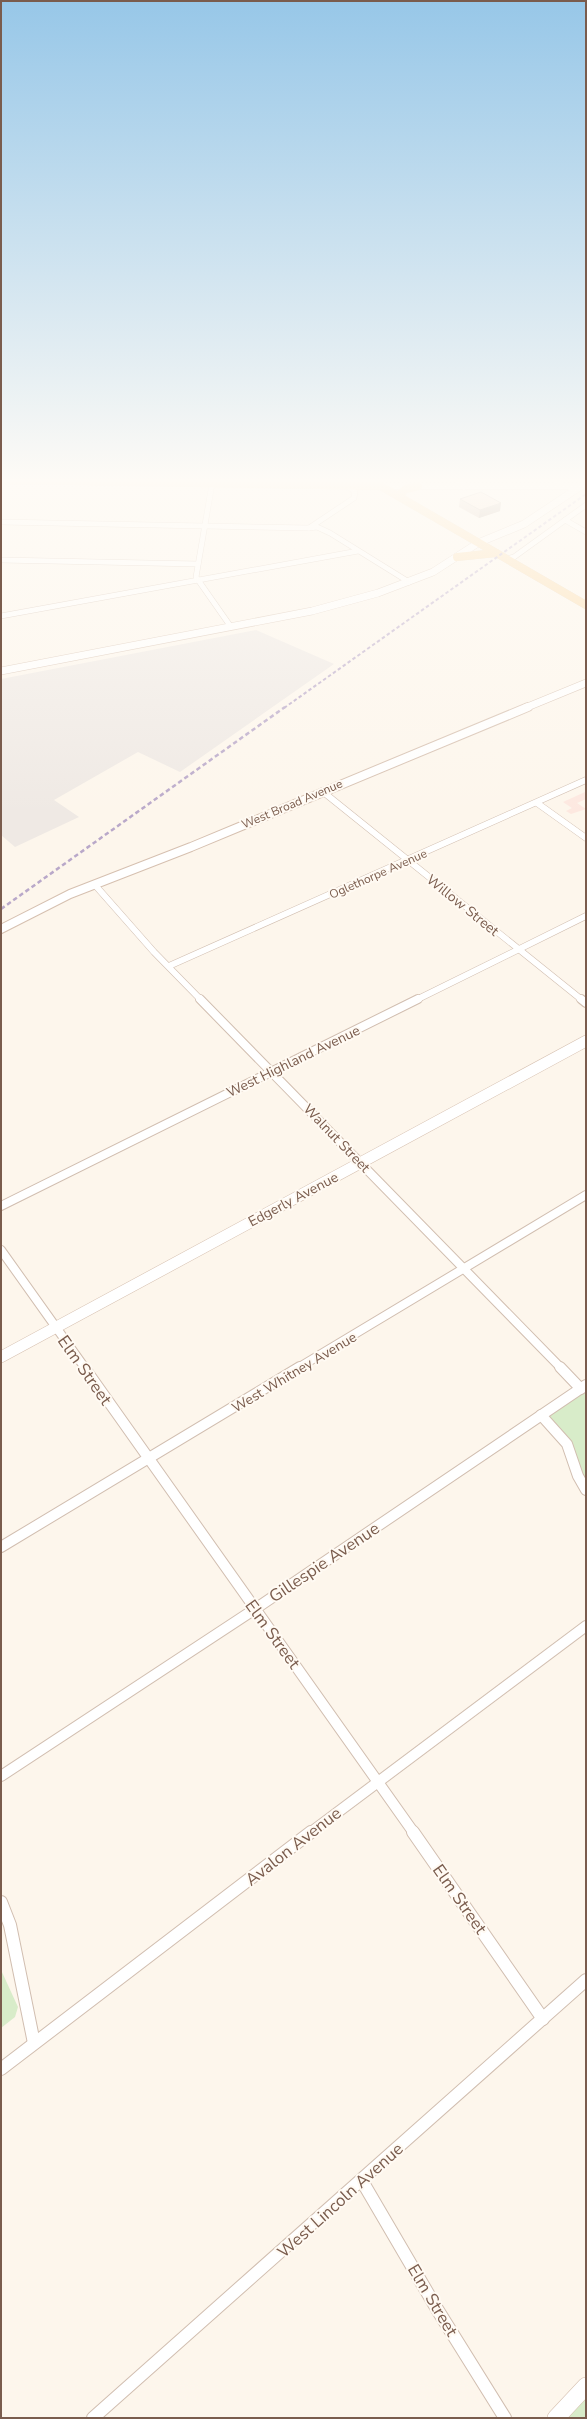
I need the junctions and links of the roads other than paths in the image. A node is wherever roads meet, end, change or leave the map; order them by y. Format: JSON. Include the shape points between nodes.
{"nodes":[{"id":1,"x":143,"y":590,"type":"edge"},
{"id":2,"x":204,"y":590,"type":"edge"},
{"id":3,"x":386,"y":590,"type":"edge"},
{"id":4,"x":560,"y":590,"type":"edge"},
{"id":5,"x":586,"y":605,"type":"edge"},
{"id":6,"x":1,"y":616,"type":"edge"},
{"id":7,"x":231,"y":627,"type":"junction"},
{"id":8,"x":1,"y":671,"type":"edge"},
{"id":9,"x":586,"y":683,"type":"edge"},
{"id":10,"x":586,"y":780,"type":"edge"},
{"id":11,"x":322,"y":791,"type":"junction"},
{"id":12,"x":536,"y":803,"type":"junction"},
{"id":13,"x":586,"y":838,"type":"edge"},
{"id":14,"x":408,"y":860,"type":"junction"},
{"id":15,"x":95,"y":885,"type":"junction"},
{"id":16,"x":586,"y":916,"type":"edge"},
{"id":17,"x":1,"y":929,"type":"edge"},
{"id":18,"x":519,"y":949,"type":"junction"},
{"id":19,"x":169,"y":966,"type":"junction"},
{"id":20,"x":586,"y":1003,"type":"edge"},
{"id":21,"x":586,"y":1041,"type":"edge"},
{"id":22,"x":272,"y":1071,"type":"junction"},
{"id":23,"x":361,"y":1162,"type":"junction"},
{"id":24,"x":586,"y":1195,"type":"edge"},
{"id":25,"x":1,"y":1206,"type":"edge"},
{"id":26,"x":1,"y":1250,"type":"edge"},
{"id":27,"x":464,"y":1268,"type":"junction"},
{"id":28,"x":55,"y":1328,"type":"junction"},
{"id":29,"x":1,"y":1357,"type":"edge"},
{"id":30,"x":583,"y":1387,"type":"edge"},
{"id":31,"x":541,"y":1416,"type":"junction"},
{"id":32,"x":149,"y":1458,"type":"junction"},
{"id":33,"x":586,"y":1490,"type":"edge"},
{"id":34,"x":1,"y":1547,"type":"edge"},
{"id":35,"x":255,"y":1609,"type":"junction"},
{"id":36,"x":586,"y":1626,"type":"edge"},
{"id":37,"x":1,"y":1776,"type":"edge"},
{"id":38,"x":378,"y":1781,"type":"junction"},
{"id":39,"x":1,"y":1902,"type":"edge"},
{"id":40,"x":586,"y":1980,"type":"edge"},
{"id":41,"x":543,"y":2019,"type":"junction"},
{"id":42,"x":34,"y":2044,"type":"junction"},
{"id":43,"x":1,"y":2068,"type":"edge"},
{"id":44,"x":362,"y":2181,"type":"junction"},
{"id":45,"x":586,"y":2386,"type":"edge"},
{"id":46,"x":93,"y":2418,"type":"edge"},
{"id":47,"x":506,"y":2418,"type":"edge"},
{"id":48,"x":556,"y":2418,"type":"edge"}],
"edges":[{"from":1,"to":6,"type":"street"},
{"from":2,"to":7,"type":"street"},
{"from":3,"to":7,"type":"street","via":[[350,602]]},
{"from":4,"to":5,"type":"main road"},
{"from":7,"to":8,"type":"street"},
{"from":9,"to":11,"type":"street","name":"West Broad Avenue"},
{"from":10,"to":12,"type":"street","name":"Oglethorpe Avenue"},
{"from":11,"to":14,"type":"street","name":"Willow Street"},
{"from":11,"to":15,"type":"street","name":"West Broad Avenue"},
{"from":12,"to":13,"type":"street"},
{"from":12,"to":14,"type":"street","name":"Oglethorpe Avenue"},
{"from":14,"to":18,"type":"street","name":"Willow Street"},
{"from":14,"to":19,"type":"street","name":"Oglethorpe Avenue"},
{"from":15,"to":17,"type":"street","name":"West Broad Avenue","via":[[43,906]]},
{"from":15,"to":19,"type":"street","name":"Walnut Street"},
{"from":16,"to":18,"type":"street","name":"West Highland Avenue"},
{"from":18,"to":20,"type":"street","name":"Willow Street"},
{"from":18,"to":22,"type":"street","name":"West Highland Avenue"},
{"from":19,"to":22,"type":"street","name":"Walnut Street"},
{"from":21,"to":23,"type":"street","name":"Edgerly Avenue"},
{"from":22,"to":23,"type":"street","name":"Walnut Street"},
{"from":22,"to":25,"type":"street","name":"West Highland Avenue"},
{"from":23,"to":27,"type":"street","name":"Walnut Street"},
{"from":23,"to":28,"type":"street","name":"Edgerly Avenue"},
{"from":24,"to":27,"type":"street","name":"West Whitney Avenue"},
{"from":26,"to":28,"type":"street","name":"Elm Street"},
{"from":27,"to":30,"type":"street","name":"Walnut Street"},
{"from":27,"to":32,"type":"street","name":"West Whitney Avenue"},
{"from":28,"to":29,"type":"street","name":"Edgerly Avenue"},
{"from":28,"to":32,"type":"street","name":"Elm Street"},
{"from":30,"to":31,"type":"street","name":"Gillespie Avenue"},
{"from":31,"to":33,"type":"street","via":[[562,1436],[569,1449],[575,1473]]},
{"from":31,"to":35,"type":"street","name":"Gillespie Avenue"},
{"from":32,"to":34,"type":"street","name":"West Whitney Avenue"},
{"from":32,"to":35,"type":"street","name":"Elm Street"},
{"from":35,"to":37,"type":"street","name":"Gillespie Avenue"},
{"from":35,"to":38,"type":"street","name":"Elm Street"},
{"from":36,"to":38,"type":"street","name":"Avalon Avenue"},
{"from":38,"to":41,"type":"street","name":"Elm Street"},
{"from":38,"to":42,"type":"street","name":"Avalon Avenue"},
{"from":39,"to":42,"type":"street","via":[[10,1925]]},
{"from":40,"to":41,"type":"street","name":"West Lincoln Avenue"},
{"from":41,"to":44,"type":"street","name":"West Lincoln Avenue"},
{"from":42,"to":43,"type":"street","name":"Avalon Avenue"},
{"from":44,"to":46,"type":"street","name":"West Lincoln Avenue"},
{"from":44,"to":47,"type":"street","name":"Elm Street","via":[[437,2309]]},
{"from":45,"to":48,"type":"street"}]}
